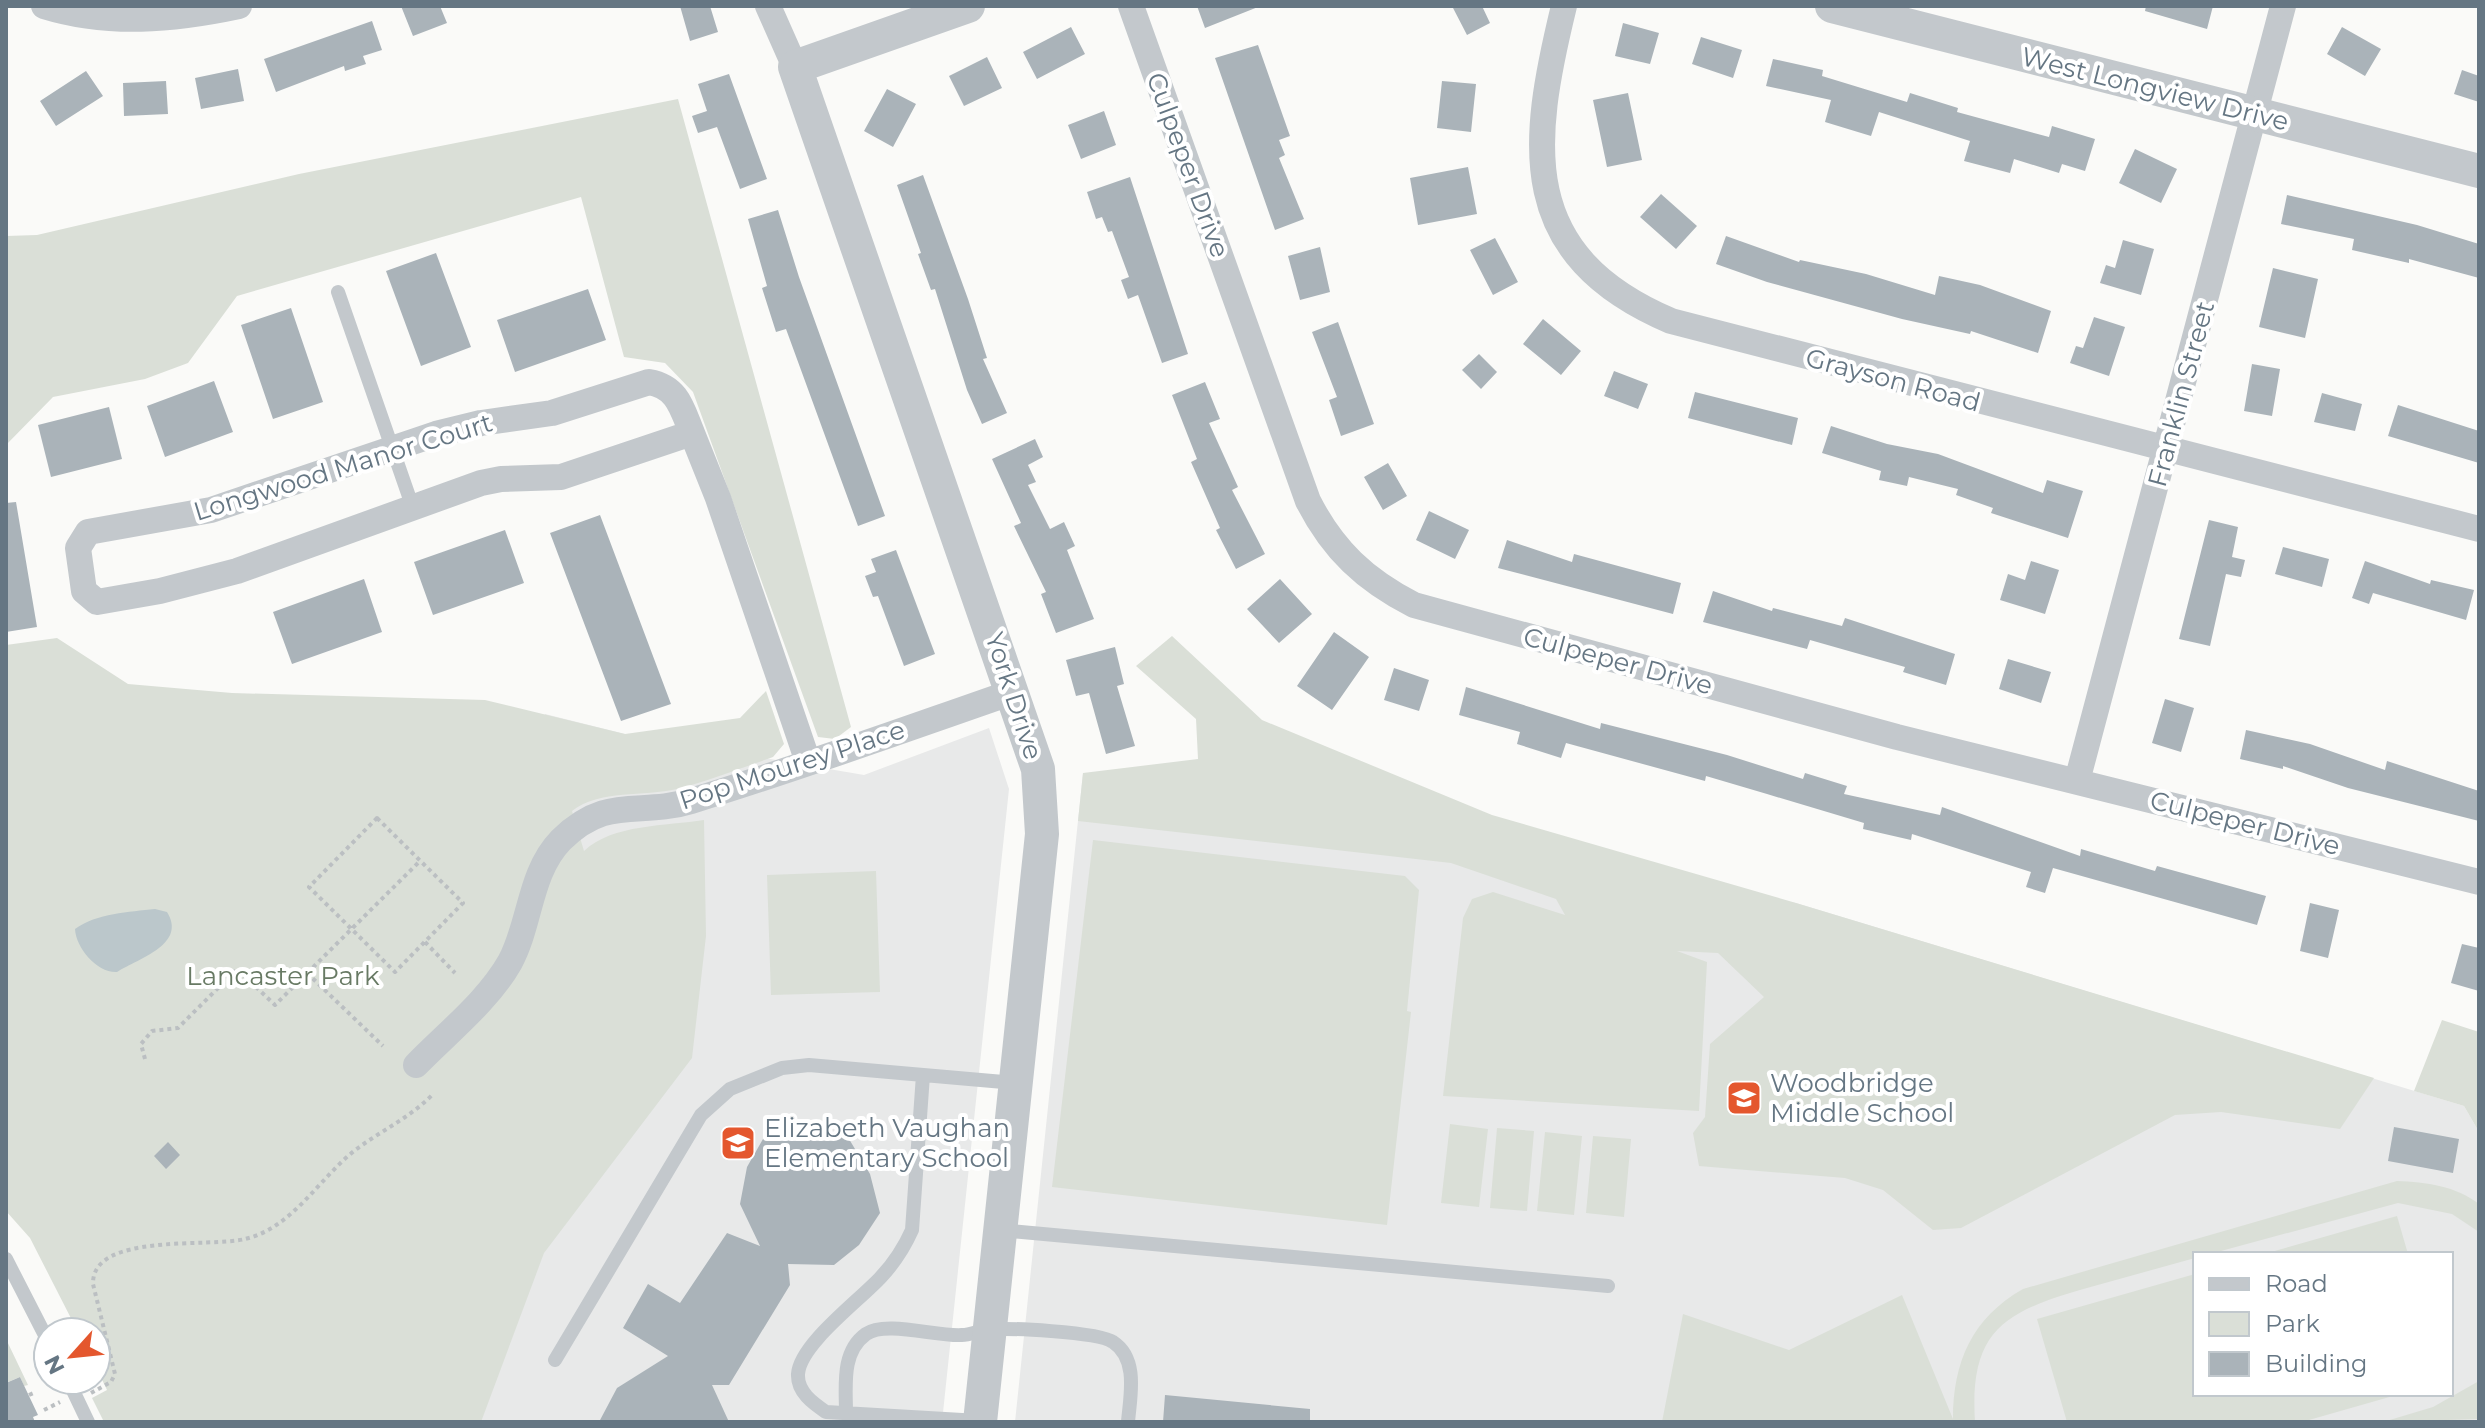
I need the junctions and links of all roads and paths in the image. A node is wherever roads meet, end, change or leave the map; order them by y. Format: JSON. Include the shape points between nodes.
{"nodes":[{"id":1,"x":44,"y":6,"type":"edge"},
{"id":2,"x":239,"y":6,"type":"edge"},
{"id":3,"x":768,"y":6,"type":"edge"},
{"id":4,"x":968,"y":6,"type":"edge"},
{"id":5,"x":1131,"y":6,"type":"edge"},
{"id":6,"x":1564,"y":6,"type":"edge"},
{"id":7,"x":1832,"y":6,"type":"edge"},
{"id":8,"x":2283,"y":6,"type":"edge"},
{"id":9,"x":795,"y":67,"type":"junction"},
{"id":10,"x":2255,"y":114,"type":"junction"},
{"id":11,"x":2479,"y":171,"type":"edge"},
{"id":12,"x":338,"y":292,"type":"dead end"},
{"id":13,"x":692,"y":433,"type":"junction"},
{"id":14,"x":393,"y":449,"type":"junction"},
{"id":15,"x":2165,"y":451,"type":"junction"},
{"id":16,"x":413,"y":508,"type":"junction"},
{"id":17,"x":2479,"y":529,"type":"edge"},
{"id":18,"x":1013,"y":692,"type":"junction"},
{"id":19,"x":808,"y":762,"type":"junction"},
{"id":20,"x":2077,"y":781,"type":"junction"},
{"id":21,"x":420,"y":861,"type":"junction"},
{"id":22,"x":2479,"y":882,"type":"edge"},
{"id":23,"x":351,"y":929,"type":"junction"},
{"id":24,"x":425,"y":942,"type":"junction"},
{"id":25,"x":307,"y":973,"type":"junction"},
{"id":26,"x":455,"y":973,"type":"dead end"},
{"id":27,"x":383,"y":1046,"type":"dead end"},
{"id":28,"x":145,"y":1059,"type":"dead end"},
{"id":29,"x":416,"y":1065,"type":"dead end"},
{"id":30,"x":923,"y":1075,"type":"junction"},
{"id":31,"x":1016,"y":1083,"type":"junction"},
{"id":32,"x":433,"y":1094,"type":"dead end"},
{"id":33,"x":1000,"y":1230,"type":"junction"},
{"id":34,"x":6,"y":1259,"type":"edge"},
{"id":35,"x":1608,"y":1286,"type":"dead end"},
{"id":36,"x":35,"y":1316,"type":"edge"},
{"id":37,"x":988,"y":1329,"type":"junction"},
{"id":38,"x":555,"y":1360,"type":"dead end"},
{"id":39,"x":32,"y":1394,"type":"edge"},
{"id":40,"x":29,"y":1395,"type":"dead end"},
{"id":41,"x":76,"y":1396,"type":"edge"},
{"id":42,"x":78,"y":1399,"type":"junction"},
{"id":43,"x":846,"y":1413,"type":"junction"},
{"id":44,"x":875,"y":1418,"type":"edge"},
{"id":45,"x":88,"y":1422,"type":"edge"},
{"id":46,"x":980,"y":1422,"type":"edge"},
{"id":47,"x":1128,"y":1422,"type":"edge"}],
"edges":[{"from":1,"to":2,"type":"street","via":[[95,18],[142,20]]},
{"from":3,"to":9,"type":"street","name":"York Drive"},
{"from":4,"to":9,"type":"street"},
{"from":5,"to":20,"type":"street","name":"Culpeper Drive","via":[[1308,501],[1323,529],[1360,572],[1414,605]]},
{"from":6,"to":15,"type":"street","name":"Grayson Road","via":[[1542,106],[1542,175],[1568,240],[1615,292],[1671,321]]},
{"from":7,"to":10,"type":"street","name":"West Longview Drive"},
{"from":8,"to":10,"type":"street","name":"Franklin Street"},
{"from":9,"to":18,"type":"street","name":"York Drive"},
{"from":10,"to":11,"type":"street","name":"West Longview Drive"},
{"from":10,"to":15,"type":"street","name":"Franklin Street"},
{"from":12,"to":14,"type":"lane"},
{"from":13,"to":14,"type":"street","name":"Longwood Manor Court","via":[[676,395],[649,382],[552,413],[481,423]]},
{"from":13,"to":16,"type":"street","name":"Longwood Manor Court","via":[[561,477],[481,483]]},
{"from":13,"to":19,"type":"street","name":"Longwood Manor Court"},
{"from":14,"to":16,"type":"lane"},
{"from":14,"to":16,"type":"street","name":"Longwood Manor Court","via":[[211,510],[88,532],[78,548],[84,591],[97,602],[160,591],[237,571]]},
{"from":15,"to":17,"type":"street","name":"Grayson Road"},
{"from":15,"to":20,"type":"street","name":"Franklin Street"},
{"from":18,"to":19,"type":"street","name":"Pop Mourey Place"},
{"from":18,"to":31,"type":"street","name":"York Drive","via":[[1042,798]]},
{"from":19,"to":29,"type":"street","name":"Pop Mourey Place","via":[[681,804],[609,810],[579,825],[548,856],[504,971]]},
{"from":20,"to":22,"type":"street","name":"Culpeper Drive"},
{"from":21,"to":23,"type":"path"},
{"from":21,"to":23,"type":"path","via":[[377,818],[309,887]]},
{"from":21,"to":24,"type":"path","via":[[463,903]]},
{"from":23,"to":24,"type":"path","via":[[395,972]]},
{"from":23,"to":25,"type":"path"},
{"from":24,"to":26,"type":"path"},
{"from":25,"to":27,"type":"path"},
{"from":25,"to":28,"type":"path","via":[[275,1005],[237,969],[178,1028],[152,1031],[141,1044]]},
{"from":30,"to":31,"type":"lane"},
{"from":30,"to":38,"type":"lane","via":[[809,1065],[755,1076],[730,1089],[701,1115]]},
{"from":30,"to":43,"type":"lane","via":[[912,1230],[881,1277],[803,1355],[797,1376],[807,1398],[826,1412]]},
{"from":31,"to":33,"type":"street","name":"York Drive"},
{"from":32,"to":42,"type":"path","via":[[352,1153],[284,1220],[267,1230],[238,1241],[123,1251],[101,1261],[93,1284],[115,1377]]},
{"from":33,"to":35,"type":"lane"},
{"from":33,"to":37,"type":"street","name":"York Drive"},
{"from":34,"to":36,"type":"lane"},
{"from":37,"to":43,"type":"lane","via":[[963,1335],[869,1331],[847,1361]]},
{"from":37,"to":46,"type":"street","name":"York Drive"},
{"from":37,"to":47,"type":"lane","via":[[1088,1335],[1114,1342],[1130,1368]]},
{"from":39,"to":40,"type":"path"},
{"from":41,"to":42,"type":"lane"},
{"from":42,"to":45,"type":"lane"},
{"from":43,"to":44,"type":"lane"},
{"from":44,"to":46,"type":"lane"}]}
